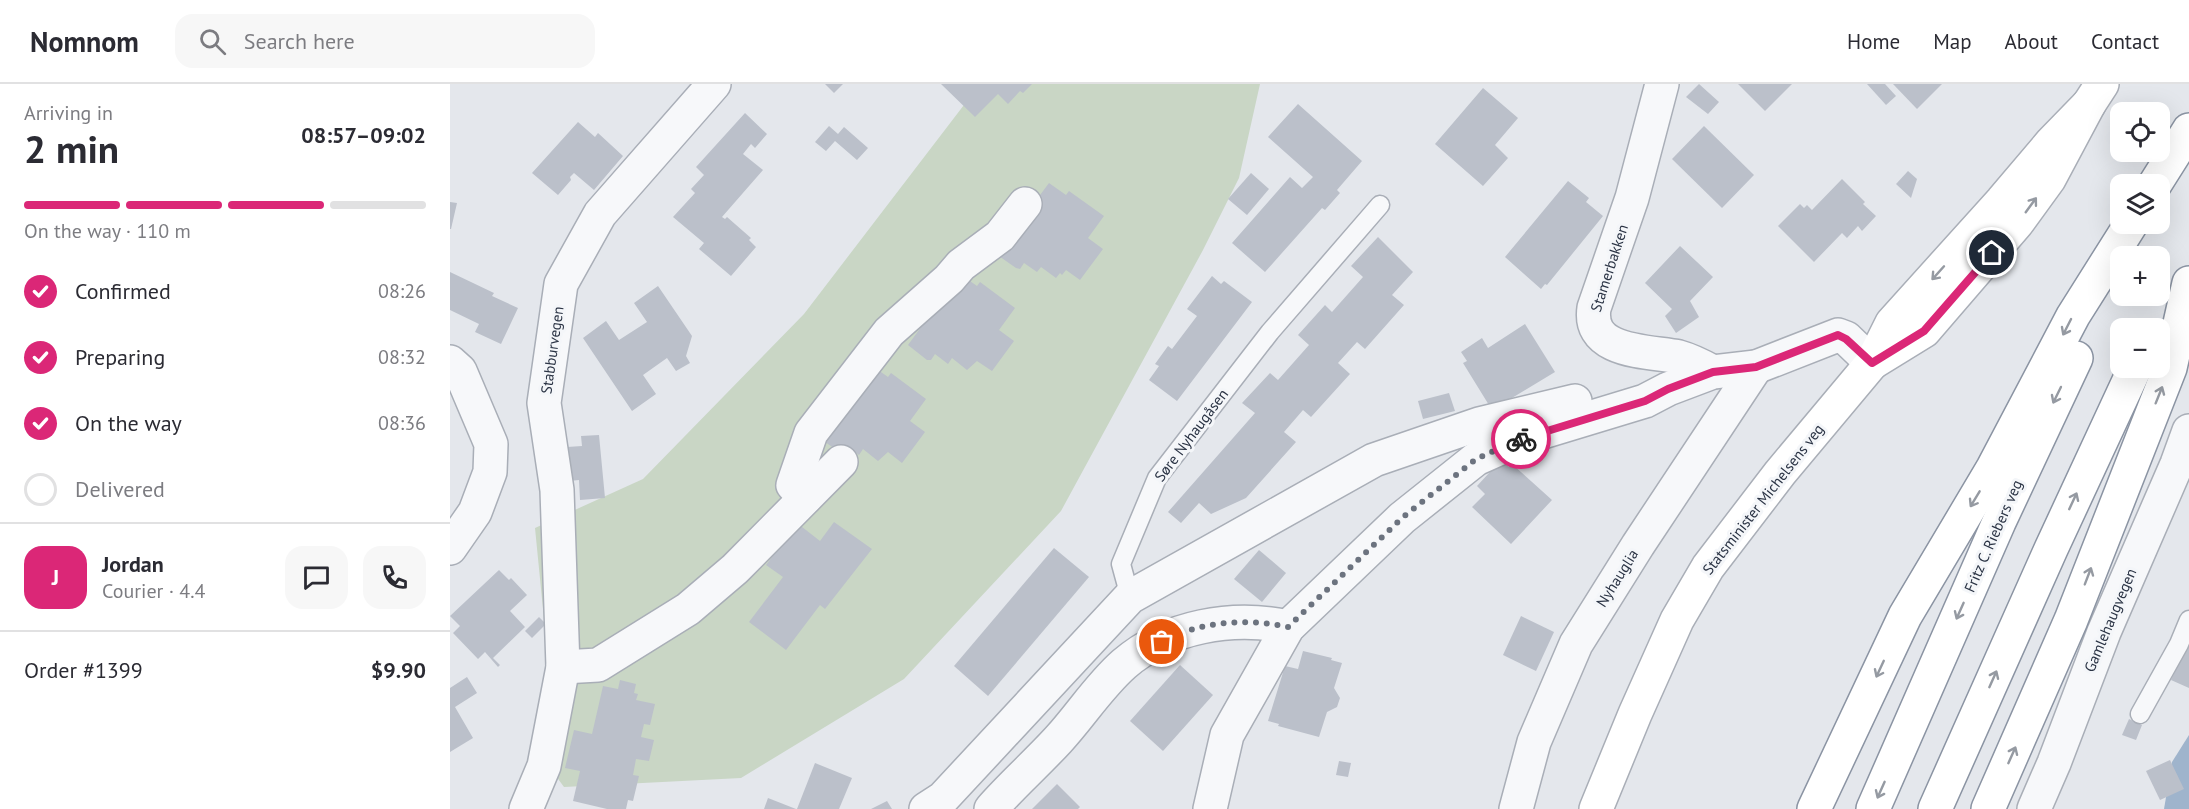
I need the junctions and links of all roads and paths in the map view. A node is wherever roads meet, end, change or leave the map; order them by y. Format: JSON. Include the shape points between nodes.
{"nodes":[{"id":1,"x":714,"y":84,"type":"edge"},
{"id":2,"x":1662,"y":84,"type":"edge"},
{"id":3,"x":2096,"y":94,"type":"edge"},
{"id":4,"x":2189,"y":130,"type":"edge"},
{"id":5,"x":2189,"y":138,"type":"edge"},
{"id":6,"x":2161,"y":174,"type":"edge"},
{"id":7,"x":2170,"y":174,"type":"edge"},
{"id":8,"x":1025,"y":204,"type":"dead end"},
{"id":9,"x":1380,"y":205,"type":"dead end"},
{"id":10,"x":2125,"y":234,"type":"edge"},
{"id":11,"x":2189,"y":261,"type":"edge"},
{"id":12,"x":2189,"y":283,"type":"edge"},
{"id":13,"x":2110,"y":290,"type":"edge"},
{"id":14,"x":2159,"y":318,"type":"edge"},
{"id":15,"x":450,"y":362,"type":"edge"},
{"id":16,"x":1872,"y":363,"type":"junction"},
{"id":17,"x":1756,"y":367,"type":"junction"},
{"id":18,"x":1713,"y":372,"type":"junction"},
{"id":19,"x":2131,"y":378,"type":"edge"},
{"id":20,"x":1668,"y":389,"type":"junction"},
{"id":21,"x":2189,"y":431,"type":"edge"},
{"id":22,"x":841,"y":462,"type":"dead end"},
{"id":23,"x":806,"y":498,"type":"junction"},
{"id":24,"x":450,"y":548,"type":"edge"},
{"id":25,"x":1130,"y":597,"type":"junction"},
{"id":26,"x":2189,"y":620,"type":"edge"},
{"id":27,"x":1288,"y":627,"type":"junction"},
{"id":28,"x":563,"y":667,"type":"junction"},
{"id":29,"x":2140,"y":714,"type":"dead end"},
{"id":30,"x":526,"y":809,"type":"edge"},
{"id":31,"x":926,"y":809,"type":"edge"},
{"id":32,"x":991,"y":809,"type":"edge"},
{"id":33,"x":1210,"y":809,"type":"edge"},
{"id":34,"x":1516,"y":809,"type":"edge"},
{"id":35,"x":1596,"y":809,"type":"edge"},
{"id":36,"x":1814,"y":809,"type":"edge"},
{"id":37,"x":1873,"y":809,"type":"edge"},
{"id":38,"x":1935,"y":809,"type":"edge"},
{"id":39,"x":1988,"y":809,"type":"edge"},
{"id":40,"x":2034,"y":809,"type":"edge"}],
"edges":[{"from":1,"to":28,"type":"street","name":"Stabburvegen","via":[[600,214],[561,284],[544,403],[557,490]]},
{"from":2,"to":18,"type":"street","name":"Stamerbakken","via":[[1632,198],[1593,319],[1597,330],[1614,344],[1639,353],[1679,357]]},
{"from":3,"to":16,"type":"main road","name":"Statsminister Michelsens veg","via":[[2049,179],[2017,223],[1924,331]]},
{"from":4,"to":6,"type":"main road"},
{"from":5,"to":7,"type":"main road"},
{"from":8,"to":23,"type":"street","via":[[1000,236],[961,265],[889,332],[811,433],[793,485]]},
{"from":9,"to":25,"type":"lane","name":"Søre Nyhaugåsen","via":[[1270,332],[1156,478],[1121,564]]},
{"from":10,"to":36,"type":"main road","one_way":true,"via":[[2073,316],[1993,468],[1905,616]]},
{"from":11,"to":14,"type":"main road"},
{"from":39,"to":12,"type":"main road","one_way":true,"via":[[2071,620],[2170,368]]},
{"from":13,"to":37,"type":"main road","name":"Fritz C. Riebers veg","one_way":true,"via":[[2054,403]]},
{"from":15,"to":24,"type":"street","via":[[460,370],[491,444],[490,472],[475,512]]},
{"from":16,"to":17,"type":"street","via":[[1838,335]]},
{"from":16,"to":35,"type":"main road","name":"Statsminister Michelsens veg","via":[[1708,567],[1677,620]]},
{"from":17,"to":18,"type":"street"},
{"from":17,"to":34,"type":"street","name":"Nyhauglia","via":[[1576,644],[1534,742]]},
{"from":18,"to":20,"type":"street"},
{"from":38,"to":19,"type":"main road","one_way":true},
{"from":20,"to":25,"type":"street","via":[[1637,388],[1479,424],[1374,460]]},
{"from":20,"to":27,"type":"street","via":[[1645,401],[1523,438],[1476,459],[1402,518]]},
{"from":21,"to":40,"type":"street","name":"Gamlehaugvegen"},
{"from":22,"to":23,"type":"street"},
{"from":23,"to":28,"type":"street","via":[[735,569],[688,609],[598,665]]},
{"from":25,"to":31,"type":"street","via":[[943,798]]},
{"from":26,"to":29,"type":"lane","via":[[2180,644]]},
{"from":27,"to":32,"type":"street","via":[[1264,623],[1197,627],[1179,632],[1145,651],[1125,664]]},
{"from":27,"to":33,"type":"street","via":[[1227,735]]},
{"from":28,"to":30,"type":"street","name":"Stabburvegen","via":[[544,766]]}]}
